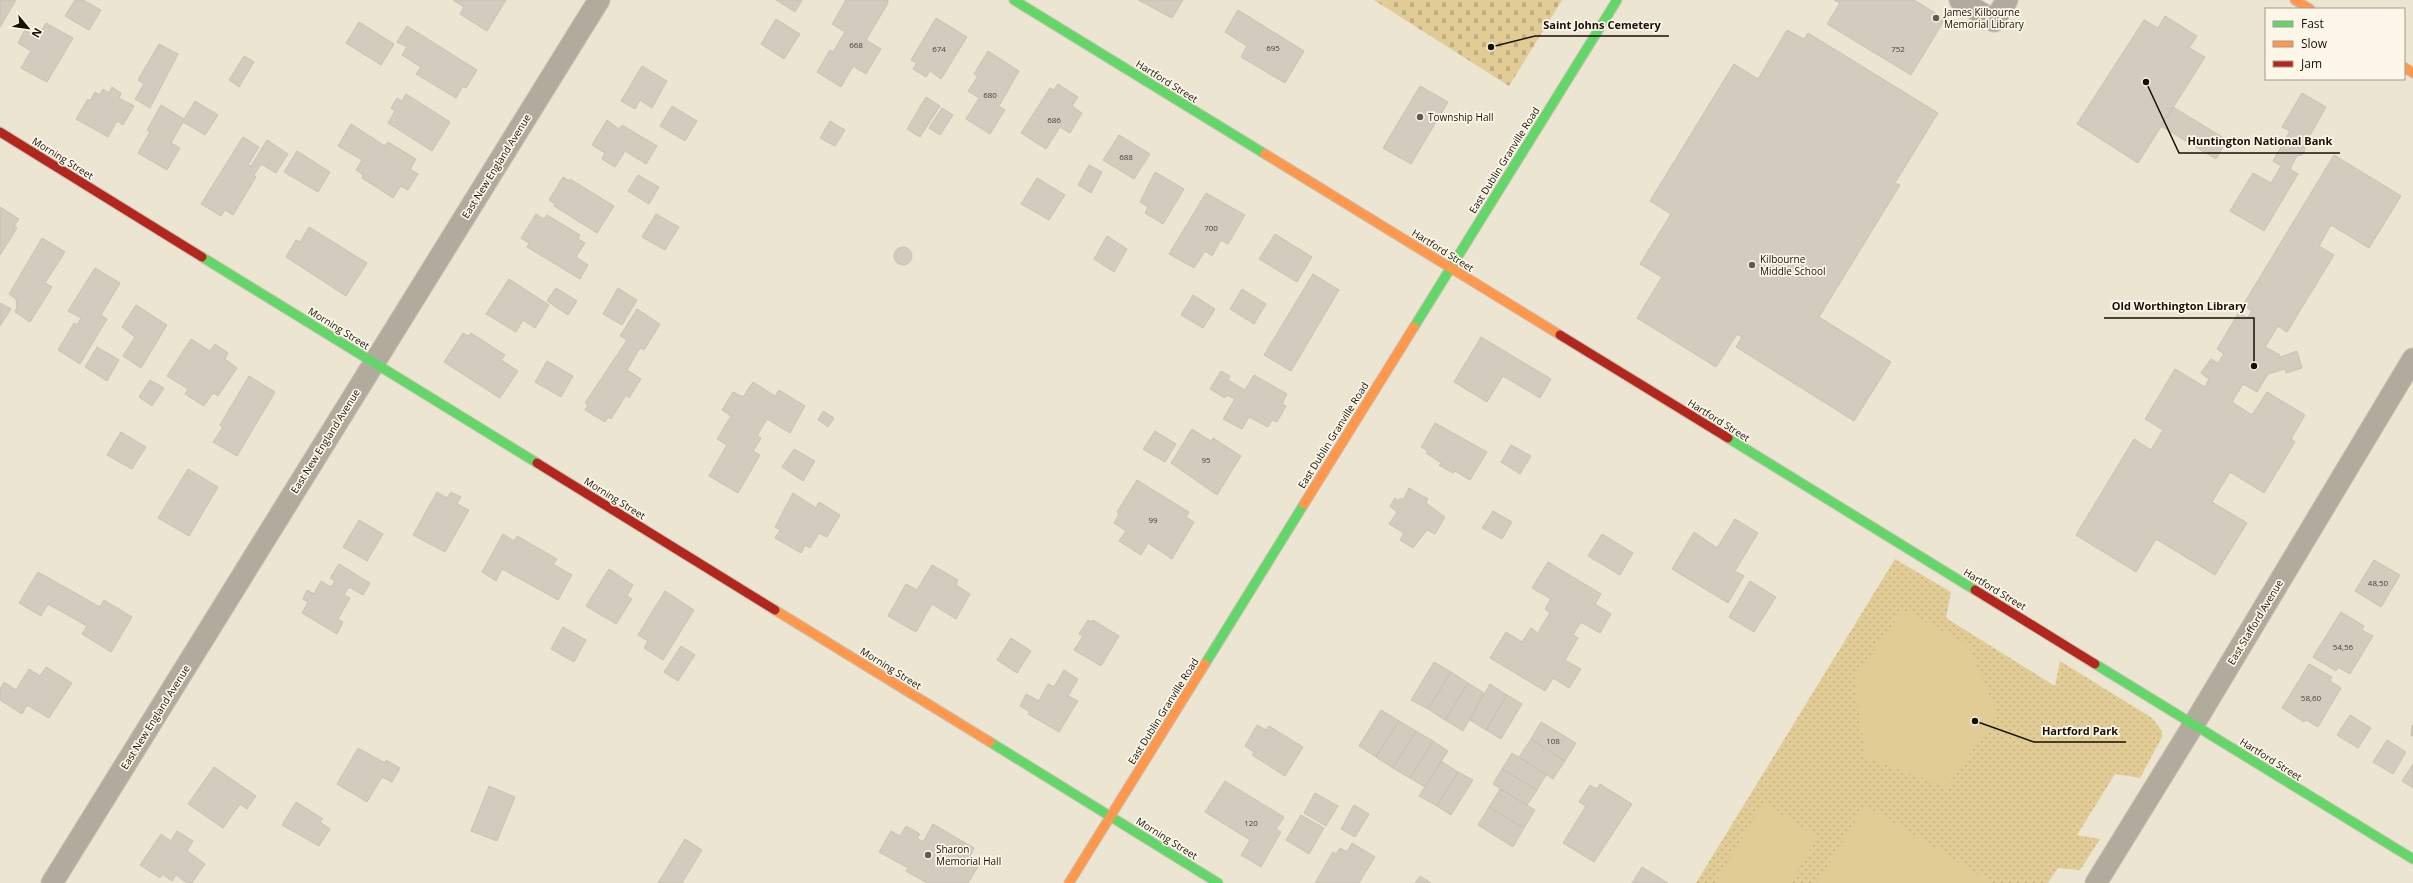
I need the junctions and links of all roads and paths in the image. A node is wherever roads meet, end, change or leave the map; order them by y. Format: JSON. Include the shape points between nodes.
{"nodes":[{"id":1,"x":599,"y":0,"type":"edge"},
{"id":2,"x":1014,"y":0,"type":"edge"},
{"id":3,"x":1617,"y":0,"type":"edge"},
{"id":4,"x":1960,"y":0,"type":"edge"},
{"id":5,"x":2007,"y":0,"type":"edge"},
{"id":6,"x":2295,"y":0,"type":"edge"},
{"id":7,"x":2308,"y":8,"type":"edge"},
{"id":8,"x":0,"y":132,"type":"edge"},
{"id":9,"x":1451,"y":268,"type":"junction"},
{"id":10,"x":2413,"y":360,"type":"edge"},
{"id":11,"x":374,"y":362,"type":"junction"},
{"id":12,"x":2194,"y":724,"type":"junction"},
{"id":13,"x":1110,"y":817,"type":"junction"},
{"id":14,"x":2413,"y":859,"type":"edge"},
{"id":15,"x":52,"y":883,"type":"edge"},
{"id":16,"x":1069,"y":883,"type":"edge"},
{"id":17,"x":1218,"y":883,"type":"edge"},
{"id":18,"x":2096,"y":883,"type":"edge"}],
"edges":[{"from":1,"to":11,"type":"street","name":"East New England Avenue"},
{"from":2,"to":9,"type":"street","name":"Hartford Street"},
{"from":3,"to":9,"type":"street","name":"East Dublin Granville Road"},
{"from":4,"to":5,"type":"street","via":[[1994,21]]},
{"from":6,"to":7,"type":"street"},
{"from":8,"to":11,"type":"street","name":"Morning Street"},
{"from":9,"to":12,"type":"street","name":"Hartford Street"},
{"from":9,"to":13,"type":"street","name":"East Dublin Granville Road"},
{"from":10,"to":12,"type":"street","name":"East Stafford Avenue"},
{"from":11,"to":13,"type":"street","name":"Morning Street"},
{"from":11,"to":15,"type":"street","name":"East New England Avenue"},
{"from":12,"to":14,"type":"street","name":"Hartford Street"},
{"from":12,"to":18,"type":"street","name":"East Stafford Avenue"},
{"from":13,"to":16,"type":"street","name":"East Dublin Granville Road"},
{"from":13,"to":17,"type":"street","name":"Morning Street"}]}
